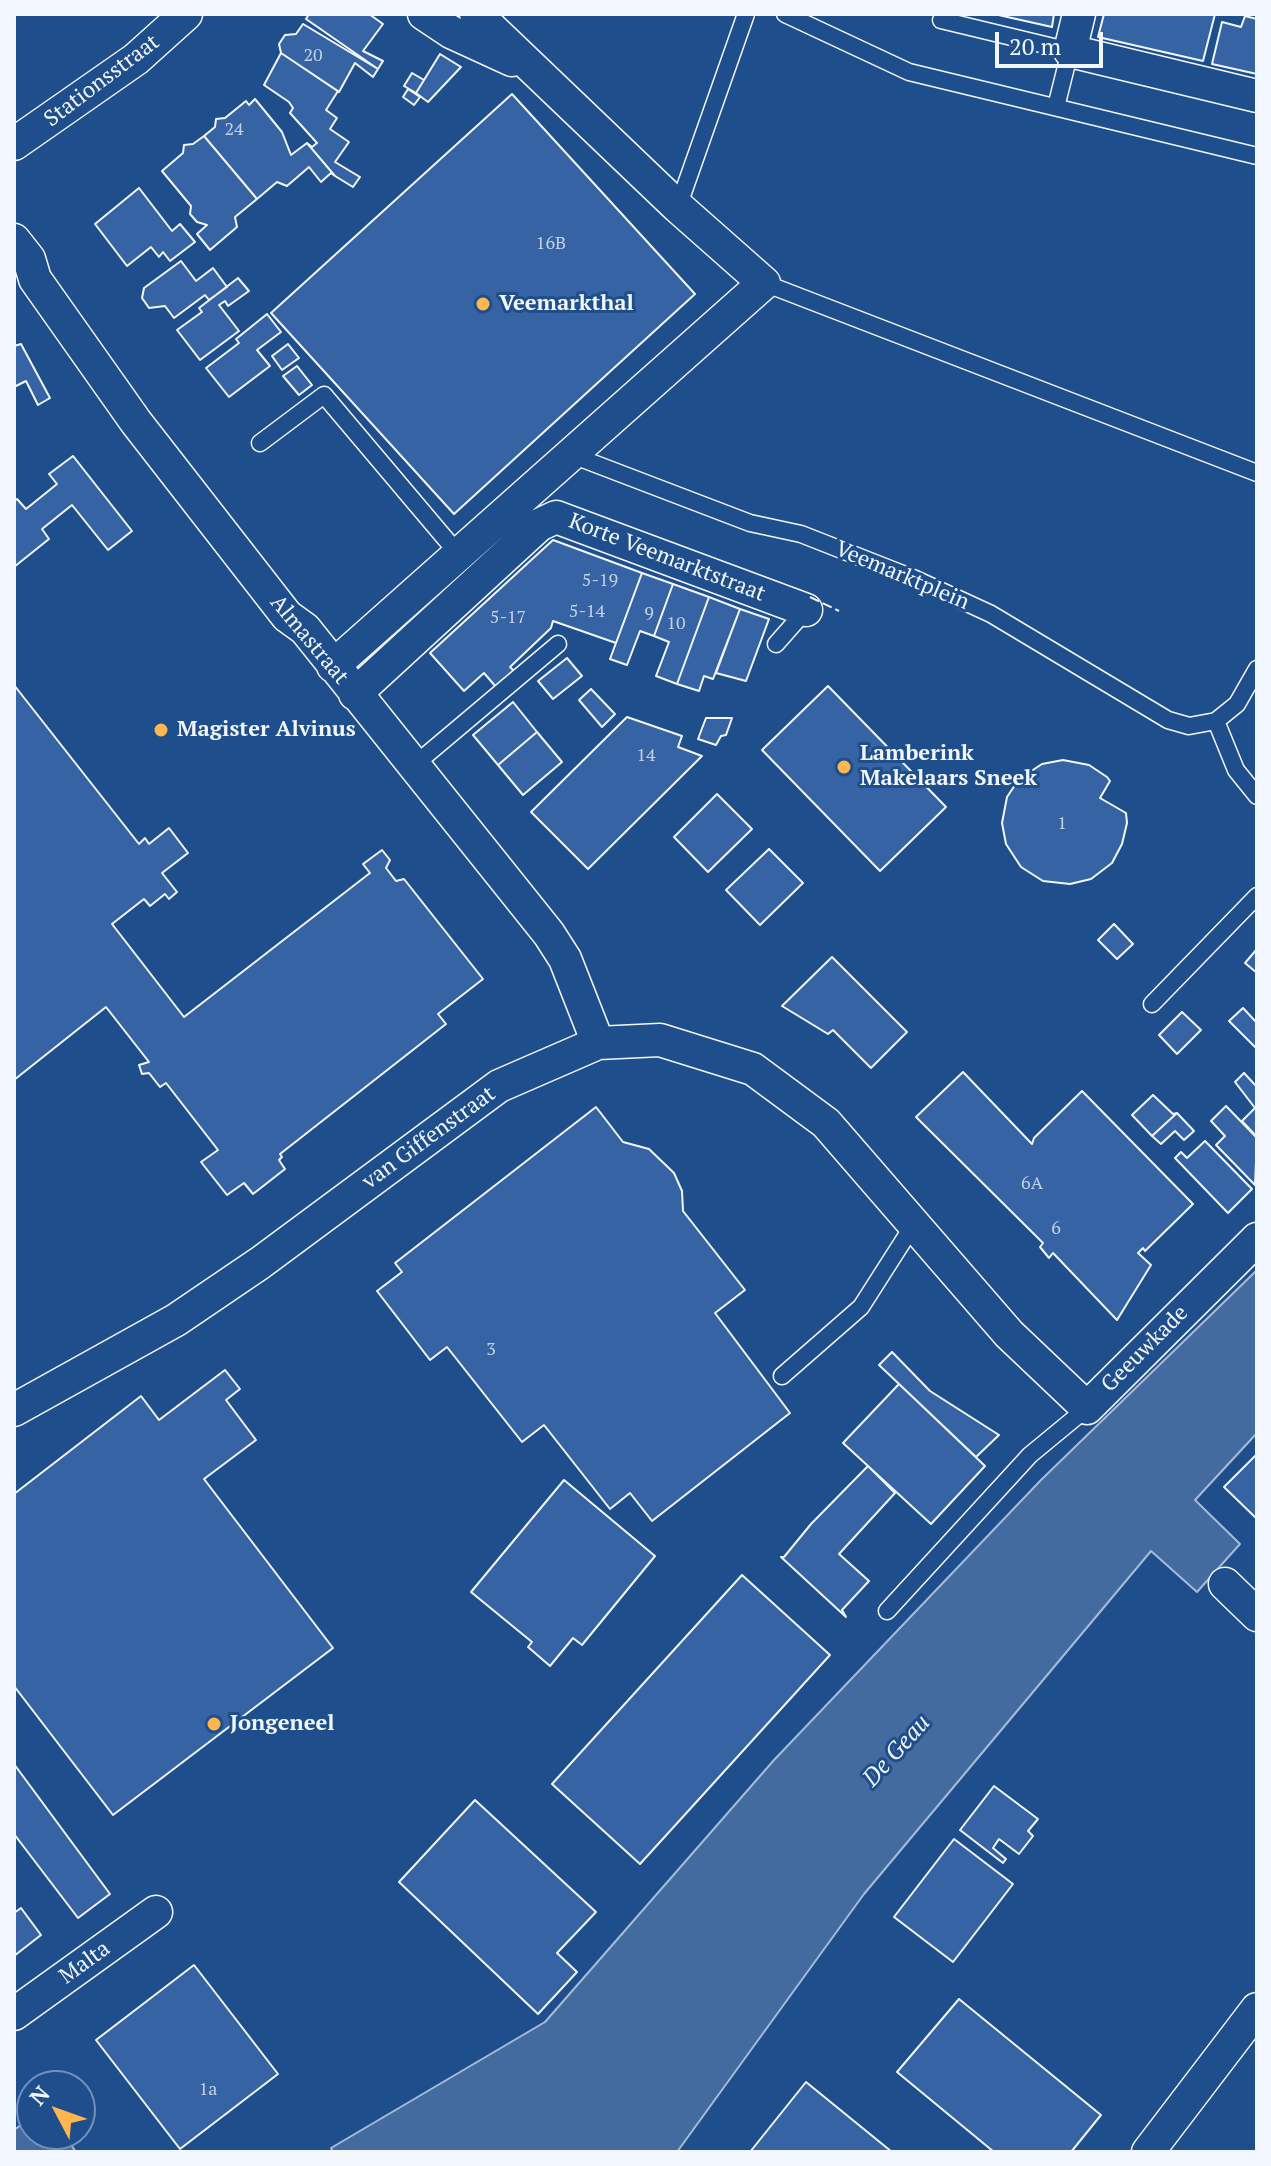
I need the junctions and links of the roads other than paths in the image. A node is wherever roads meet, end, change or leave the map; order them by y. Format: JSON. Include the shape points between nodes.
{"nodes":[{"id":1,"x":186,"y":14,"type":"edge"},
{"id":2,"x":424,"y":14,"type":"edge"},
{"id":3,"x":476,"y":14,"type":"edge"},
{"id":4,"x":746,"y":14,"type":"edge"},
{"id":5,"x":785,"y":14,"type":"edge"},
{"id":6,"x":1079,"y":14,"type":"edge"},
{"id":7,"x":941,"y":20,"type":"dead end"},
{"id":8,"x":1070,"y":51,"type":"junction"},
{"id":9,"x":537,"y":72,"type":"junction"},
{"id":10,"x":1257,"y":96,"type":"edge"},
{"id":11,"x":1056,"y":107,"type":"junction"},
{"id":12,"x":14,"y":144,"type":"edge"},
{"id":13,"x":1257,"y":156,"type":"edge"},
{"id":14,"x":678,"y":207,"type":"junction"},
{"id":15,"x":14,"y":240,"type":"edge"},
{"id":16,"x":764,"y":283,"type":"junction"},
{"id":17,"x":260,"y":443,"type":"dead end"},
{"id":18,"x":572,"y":455,"type":"junction"},
{"id":19,"x":1257,"y":473,"type":"edge"},
{"id":20,"x":460,"y":556,"type":"junction"},
{"id":21,"x":806,"y":610,"type":"joint"},
{"id":22,"x":558,"y":644,"type":"dead end"},
{"id":23,"x":776,"y":644,"type":"dead end"},
{"id":24,"x":333,"y":666,"type":"junction"},
{"id":25,"x":1257,"y":669,"type":"edge"},
{"id":26,"x":355,"y":694,"type":"junction"},
{"id":27,"x":1216,"y":721,"type":"junction"},
{"id":28,"x":412,"y":767,"type":"junction"},
{"id":29,"x":1257,"y":796,"type":"edge"},
{"id":30,"x":1257,"y":896,"type":"edge"},
{"id":31,"x":1152,"y":1004,"type":"dead end"},
{"id":32,"x":598,"y":1043,"type":"junction"},
{"id":33,"x":914,"y":1224,"type":"junction"},
{"id":34,"x":1257,"y":1239,"type":"edge"},
{"id":35,"x":782,"y":1376,"type":"dead end"},
{"id":36,"x":1087,"y":1408,"type":"junction"},
{"id":37,"x":14,"y":1410,"type":"edge"},
{"id":38,"x":1225,"y":1584,"type":"dead end"},
{"id":39,"x":887,"y":1611,"type":"dead end"},
{"id":40,"x":1257,"y":1615,"type":"edge"},
{"id":41,"x":156,"y":1912,"type":"dead end"},
{"id":42,"x":1257,"y":2009,"type":"edge"},
{"id":43,"x":14,"y":2014,"type":"edge"},
{"id":44,"x":1148,"y":2152,"type":"edge"}],
"edges":[{"from":1,"to":12,"type":"street","name":"Stationsstraat","via":[[136,59]]},
{"from":2,"to":9,"type":"street"},
{"from":3,"to":9,"type":"street"},
{"from":4,"to":14,"type":"lane"},
{"from":5,"to":11,"type":"lane","via":[[909,72]]},
{"from":6,"to":8,"type":"street"},
{"from":7,"to":8,"type":"lane"},
{"from":8,"to":10,"type":"street"},
{"from":8,"to":11,"type":"lane"},
{"from":9,"to":14,"type":"street"},
{"from":11,"to":13,"type":"lane"},
{"from":14,"to":16,"type":"street"},
{"from":15,"to":24,"type":"street","name":"Almastraat","via":[[29,259],[35,279],[136,422],[287,616],[305,629]]},
{"from":16,"to":18,"type":"street"},
{"from":16,"to":19,"type":"lane"},
{"from":17,"to":20,"type":"lane","via":[[324,395]]},
{"from":18,"to":20,"type":"street"},
{"from":18,"to":27,"type":"lane","name":"Veemarktplein","via":[[913,578],[991,614],[1168,720],[1189,726]]},
{"from":20,"to":24,"type":"street"},
{"from":21,"to":23,"type":"lane"},
{"from":21,"to":26,"type":"street","name":"Korte Veemarktstraat","via":[[556,517],[539,525]]},
{"from":22,"to":28,"type":"lane"},
{"from":24,"to":26,"type":"street","name":"Almastraat"},
{"from":25,"to":27,"type":"lane","via":[[1237,704]]},
{"from":26,"to":28,"type":"street","name":"Almastraat"},
{"from":27,"to":29,"type":"lane","via":[[1230,759]]},
{"from":28,"to":32,"type":"street","name":"Almastraat","via":[[549,934],[565,959]]},
{"from":30,"to":31,"type":"lane"},
{"from":32,"to":33,"type":"street","name":"van Giffenstraat","via":[[660,1040],[753,1069],[826,1123]]},
{"from":32,"to":37,"type":"street","name":"van Giffenstraat","via":[[499,1086],[176,1320]]},
{"from":33,"to":35,"type":"lane","via":[[861,1307]]},
{"from":33,"to":36,"type":"street","name":"van Giffenstraat","via":[[1009,1334]]},
{"from":34,"to":36,"type":"street","name":"Geeuwkade"},
{"from":36,"to":39,"type":"lane","name":"Geeuwkade","via":[[1030,1455]]},
{"from":38,"to":40,"type":"street"},
{"from":41,"to":43,"type":"street","name":"Malta"},
{"from":42,"to":44,"type":"street"}]}
